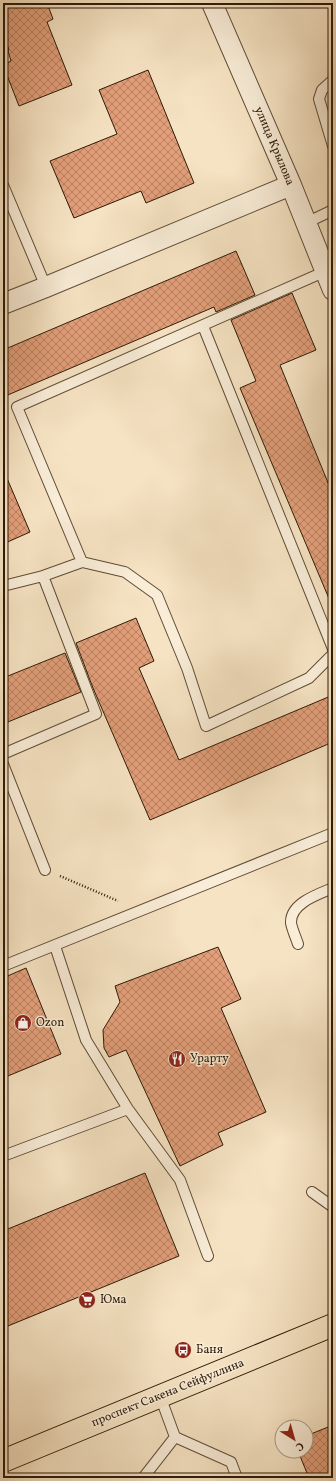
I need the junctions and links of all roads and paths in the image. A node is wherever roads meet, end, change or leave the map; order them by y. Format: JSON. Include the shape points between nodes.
{"nodes":[{"id":1,"x":212,"y":3,"type":"edge"},
{"id":2,"x":333,"y":80,"type":"edge"},
{"id":3,"x":333,"y":146,"type":"edge"},
{"id":4,"x":3,"y":184,"type":"edge"},
{"id":5,"x":291,"y":185,"type":"junction"},
{"id":6,"x":333,"y":210,"type":"edge"},
{"id":7,"x":306,"y":224,"type":"junction"},
{"id":8,"x":326,"y":271,"type":"junction"},
{"id":9,"x":46,"y":287,"type":"junction"},
{"id":10,"x":333,"y":290,"type":"edge"},
{"id":11,"x":3,"y":304,"type":"edge"},
{"id":12,"x":203,"y":326,"type":"junction"},
{"id":13,"x":82,"y":562,"type":"junction"},
{"id":14,"x":43,"y":576,"type":"junction"},
{"id":15,"x":3,"y":586,"type":"edge"},
{"id":16,"x":333,"y":649,"type":"edge"},
{"id":17,"x":333,"y":654,"type":"edge"},
{"id":18,"x":3,"y":754,"type":"edge"},
{"id":19,"x":3,"y":764,"type":"edge"},
{"id":20,"x":333,"y":833,"type":"edge"},
{"id":21,"x":45,"y":870,"type":"joint"},
{"id":22,"x":333,"y":888,"type":"edge"},
{"id":23,"x":141,"y":911,"type":"junction"},
{"id":24,"x":298,"y":944,"type":"dead end"},
{"id":25,"x":55,"y":946,"type":"junction"},
{"id":26,"x":3,"y":966,"type":"edge"},
{"id":27,"x":128,"y":1108,"type":"junction"},
{"id":28,"x":3,"y":1156,"type":"edge"},
{"id":29,"x":312,"y":1192,"type":"dead end"},
{"id":30,"x":333,"y":1207,"type":"edge"},
{"id":31,"x":208,"y":1256,"type":"dead end"},
{"id":32,"x":333,"y":1325,"type":"edge"},
{"id":33,"x":160,"y":1396,"type":"junction"},
{"id":34,"x":175,"y":1437,"type":"junction"},
{"id":35,"x":3,"y":1461,"type":"edge"},
{"id":36,"x":143,"y":1478,"type":"edge"},
{"id":37,"x":237,"y":1478,"type":"edge"}],
"edges":[{"from":1,"to":5,"type":"street","name":"улица Крылова"},
{"from":2,"to":3,"type":"lane","via":[[322,90],[319,99]]},
{"from":4,"to":9,"type":"lane"},
{"from":5,"to":7,"type":"street","name":"улица Крылова"},
{"from":5,"to":9,"type":"street"},
{"from":6,"to":7,"type":"lane"},
{"from":7,"to":8,"type":"street","name":"улица Крылова"},
{"from":8,"to":10,"type":"street","name":"улица Крылова"},
{"from":8,"to":12,"type":"lane"},
{"from":9,"to":11,"type":"street"},
{"from":12,"to":13,"type":"lane","via":[[17,408]]},
{"from":12,"to":16,"type":"lane"},
{"from":13,"to":14,"type":"lane"},
{"from":13,"to":17,"type":"lane","via":[[125,572],[157,595],[187,668],[206,726],[309,678]]},
{"from":14,"to":15,"type":"lane"},
{"from":14,"to":18,"type":"lane","via":[[96,714]]},
{"from":19,"to":21,"type":"lane"},
{"from":20,"to":23,"type":"lane"},
{"from":21,"to":23,"type":"path"},
{"from":22,"to":24,"type":"lane","via":[[301,904],[294,912],[291,922]]},
{"from":23,"to":25,"type":"lane"},
{"from":25,"to":26,"type":"lane"},
{"from":25,"to":27,"type":"lane","via":[[86,1040]]},
{"from":27,"to":28,"type":"lane"},
{"from":27,"to":31,"type":"lane","via":[[180,1180]]},
{"from":29,"to":30,"type":"lane"},
{"from":32,"to":33,"type":"main road","name":"проспект Сакена Сейфуллина"},
{"from":33,"to":34,"type":"lane"},
{"from":33,"to":35,"type":"main road","name":"проспект Сакена Сейфуллина"},
{"from":34,"to":36,"type":"lane"},
{"from":34,"to":37,"type":"lane","via":[[231,1462]]}]}
